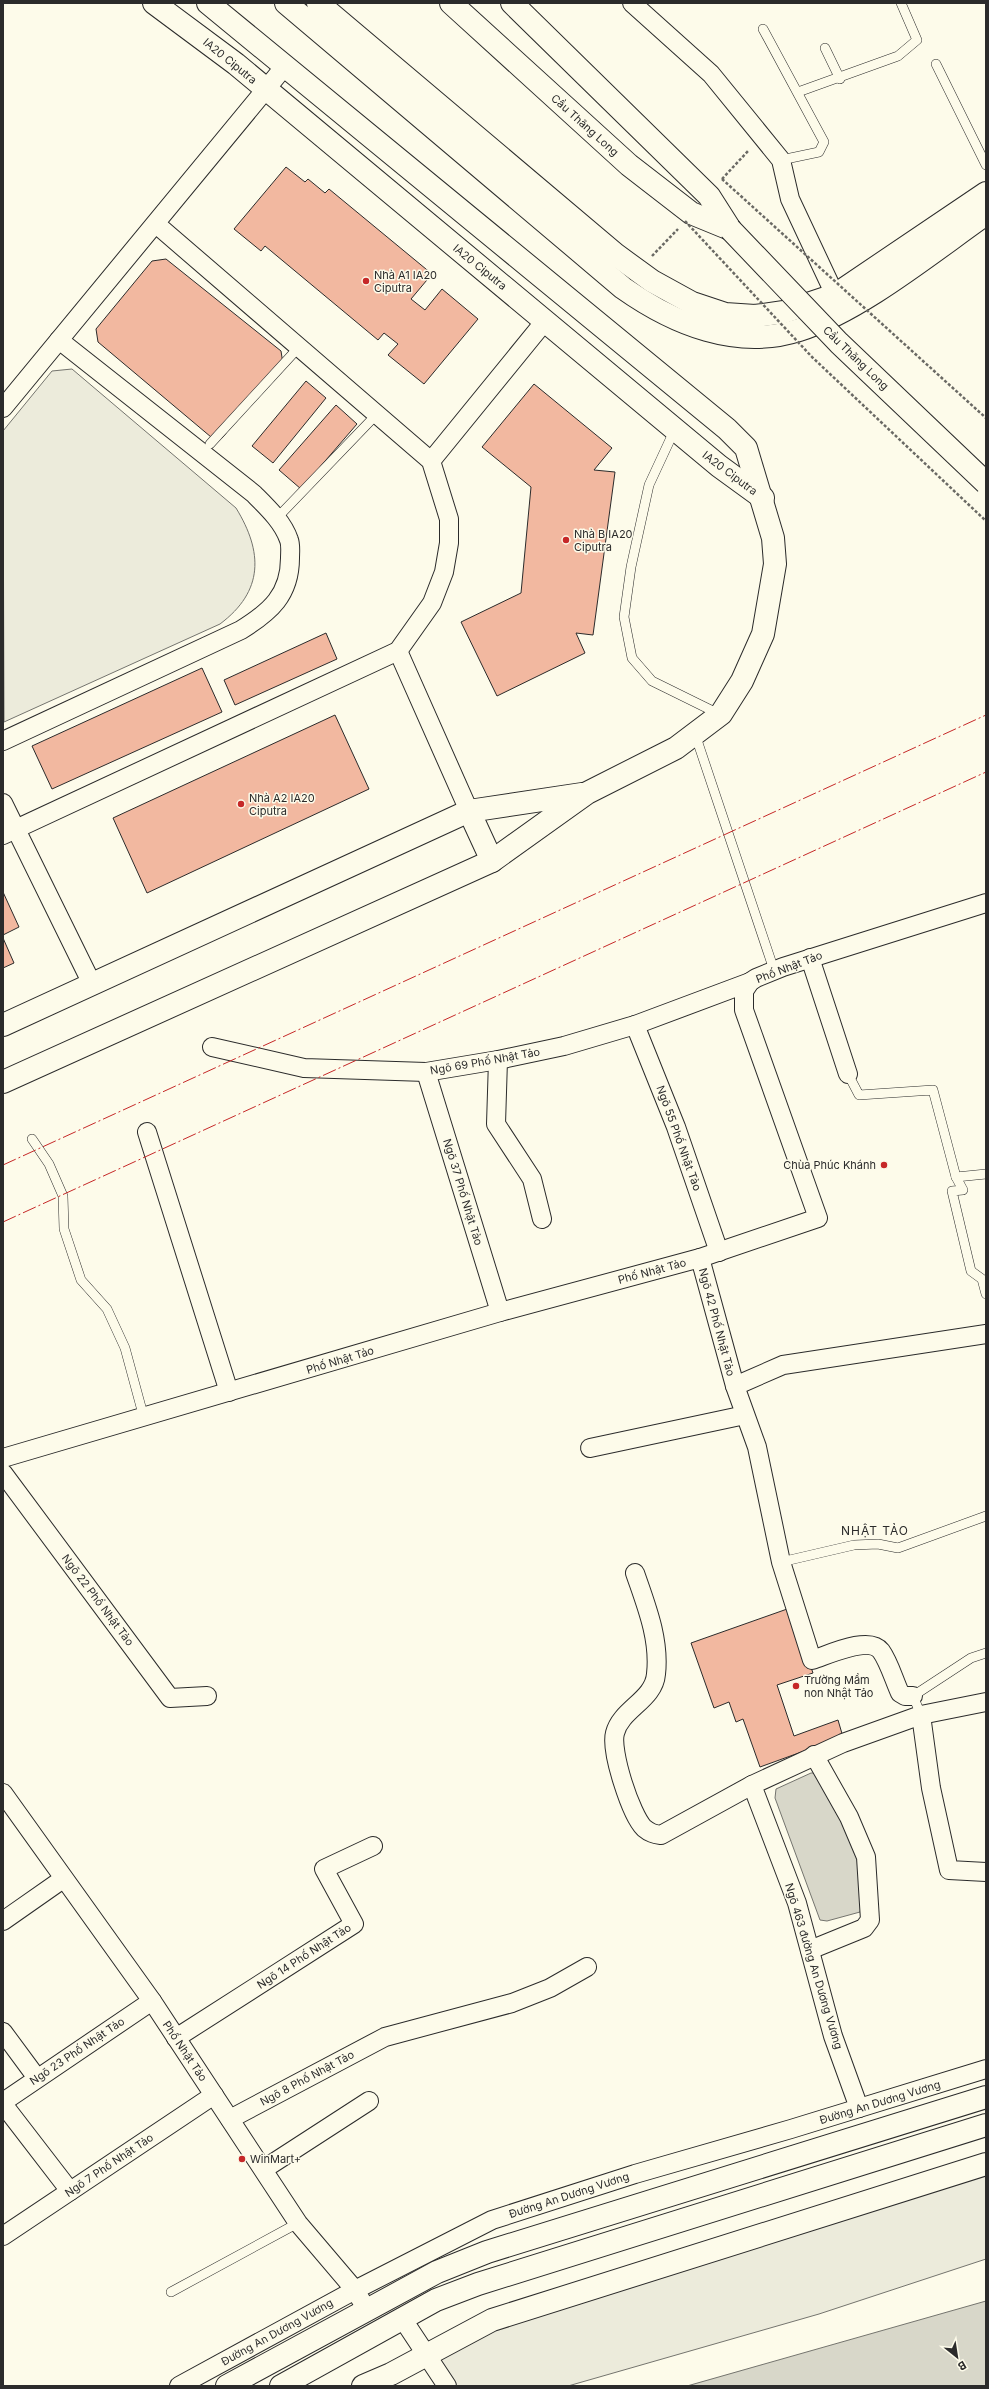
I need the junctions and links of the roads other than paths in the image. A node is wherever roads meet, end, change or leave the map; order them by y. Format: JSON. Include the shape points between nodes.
{"nodes":[{"id":1,"x":154,"y":3,"type":"edge"},
{"id":2,"x":208,"y":3,"type":"edge"},
{"id":3,"x":286,"y":3,"type":"edge"},
{"id":4,"x":318,"y":3,"type":"edge"},
{"id":5,"x":451,"y":3,"type":"edge"},
{"id":6,"x":512,"y":3,"type":"edge"},
{"id":7,"x":632,"y":3,"type":"edge"},
{"id":8,"x":901,"y":3,"type":"edge"},
{"id":9,"x":763,"y":29,"type":"dead end"},
{"id":10,"x":825,"y":48,"type":"dead end"},
{"id":11,"x":936,"y":64,"type":"dead end"},
{"id":12,"x":285,"y":66,"type":"junction"},
{"id":13,"x":840,"y":79,"type":"junction"},
{"id":14,"x":266,"y":90,"type":"junction"},
{"id":15,"x":798,"y":92,"type":"junction"},
{"id":16,"x":781,"y":160,"type":"junction"},
{"id":17,"x":986,"y":165,"type":"edge"},
{"id":18,"x":986,"y":192,"type":"edge"},
{"id":19,"x":986,"y":214,"type":"edge"},
{"id":20,"x":156,"y":224,"type":"junction"},
{"id":21,"x":730,"y":229,"type":"junction"},
{"id":22,"x":835,"y":295,"type":"junction"},
{"id":23,"x":545,"y":321,"type":"junction"},
{"id":24,"x":59,"y":340,"type":"junction"},
{"id":25,"x":299,"y":347,"type":"junction"},
{"id":26,"x":3,"y":408,"type":"edge"},
{"id":27,"x":377,"y":414,"type":"junction"},
{"id":28,"x":675,"y":429,"type":"junction"},
{"id":29,"x":210,"y":444,"type":"dead end"},
{"id":30,"x":431,"y":461,"type":"junction"},
{"id":31,"x":986,"y":483,"type":"edge"},
{"id":32,"x":763,"y":498,"type":"junction"},
{"id":33,"x":276,"y":519,"type":"junction"},
{"id":34,"x":398,"y":651,"type":"junction"},
{"id":35,"x":721,"y":714,"type":"junction"},
{"id":36,"x":695,"y":734,"type":"junction"},
{"id":37,"x":3,"y":741,"type":"edge"},
{"id":38,"x":587,"y":793,"type":"junction"},
{"id":39,"x":3,"y":803,"type":"edge"},
{"id":40,"x":469,"y":811,"type":"junction"},
{"id":41,"x":9,"y":832,"type":"edge"},
{"id":42,"x":492,"y":861,"type":"junction"},
{"id":43,"x":986,"y":903,"type":"edge"},
{"id":44,"x":810,"y":958,"type":"junction"},
{"id":45,"x":774,"y":970,"type":"junction"},
{"id":46,"x":750,"y":982,"type":"junction"},
{"id":47,"x":92,"y":984,"type":"junction"},
{"id":48,"x":3,"y":1025,"type":"edge"},
{"id":49,"x":635,"y":1025,"type":"junction"},
{"id":50,"x":212,"y":1046,"type":"dead end"},
{"id":51,"x":498,"y":1060,"type":"junction"},
{"id":52,"x":426,"y":1072,"type":"junction"},
{"id":53,"x":848,"y":1074,"type":"joint"},
{"id":54,"x":3,"y":1082,"type":"edge"},
{"id":55,"x":147,"y":1132,"type":"dead end"},
{"id":56,"x":32,"y":1139,"type":"dead end"},
{"id":57,"x":986,"y":1174,"type":"edge"},
{"id":58,"x":956,"y":1177,"type":"junction"},
{"id":59,"x":542,"y":1219,"type":"dead end"},
{"id":60,"x":719,"y":1252,"type":"junction"},
{"id":61,"x":700,"y":1258,"type":"junction"},
{"id":62,"x":986,"y":1294,"type":"edge"},
{"id":63,"x":500,"y":1312,"type":"junction"},
{"id":64,"x":986,"y":1334,"type":"edge"},
{"id":65,"x":735,"y":1386,"type":"junction"},
{"id":66,"x":230,"y":1392,"type":"junction"},
{"id":67,"x":746,"y":1416,"type":"junction"},
{"id":68,"x":144,"y":1418,"type":"junction"},
{"id":69,"x":590,"y":1448,"type":"dead end"},
{"id":70,"x":3,"y":1458,"type":"edge"},
{"id":71,"x":3,"y":1473,"type":"edge"},
{"id":72,"x":986,"y":1516,"type":"edge"},
{"id":73,"x":781,"y":1562,"type":"junction"},
{"id":74,"x":635,"y":1573,"type":"dead end"},
{"id":75,"x":986,"y":1653,"type":"edge"},
{"id":76,"x":207,"y":1696,"type":"dead end"},
{"id":77,"x":913,"y":1696,"type":"junction"},
{"id":78,"x":986,"y":1702,"type":"edge"},
{"id":79,"x":921,"y":1715,"type":"junction"},
{"id":80,"x":814,"y":1755,"type":"junction"},
{"id":81,"x":752,"y":1785,"type":"junction"},
{"id":82,"x":3,"y":1793,"type":"edge"},
{"id":83,"x":373,"y":1846,"type":"dead end"},
{"id":84,"x":986,"y":1872,"type":"edge"},
{"id":85,"x":63,"y":1880,"type":"junction"},
{"id":86,"x":3,"y":1921,"type":"edge"},
{"id":87,"x":810,"y":1950,"type":"junction"},
{"id":88,"x":587,"y":1967,"type":"dead end"},
{"id":89,"x":152,"y":2001,"type":"junction"},
{"id":90,"x":3,"y":2032,"type":"edge"},
{"id":91,"x":176,"y":2038,"type":"junction"},
{"id":92,"x":986,"y":2069,"type":"edge"},
{"id":93,"x":37,"y":2078,"type":"junction"},
{"id":94,"x":214,"y":2095,"type":"junction"},
{"id":95,"x":986,"y":2097,"type":"edge"},
{"id":96,"x":369,"y":2101,"type":"dead end"},
{"id":97,"x":3,"y":2103,"type":"edge"},
{"id":98,"x":859,"y":2108,"type":"junction"},
{"id":99,"x":230,"y":2119,"type":"junction"},
{"id":100,"x":986,"y":2125,"type":"edge"},
{"id":101,"x":986,"y":2164,"type":"edge"},
{"id":102,"x":264,"y":2169,"type":"junction"},
{"id":103,"x":70,"y":2191,"type":"junction"},
{"id":104,"x":298,"y":2223,"type":"junction"},
{"id":105,"x":3,"y":2236,"type":"edge"},
{"id":106,"x":355,"y":2290,"type":"junction"},
{"id":107,"x":171,"y":2292,"type":"dead end"},
{"id":108,"x":367,"y":2308,"type":"junction"},
{"id":109,"x":402,"y":2318,"type":"junction"},
{"id":110,"x":427,"y":2355,"type":"junction"},
{"id":111,"x":179,"y":2386,"type":"edge"},
{"id":112,"x":227,"y":2386,"type":"edge"},
{"id":113,"x":281,"y":2386,"type":"edge"},
{"id":114,"x":363,"y":2386,"type":"edge"},
{"id":115,"x":447,"y":2386,"type":"edge"}],
"edges":[{"from":1,"to":14,"type":"main road","name":"IA20 Ciputra","via":[[236,64]]},
{"from":2,"to":12,"type":"main road","name":"IA20 Ciputra"},
{"from":3,"to":19,"type":"main road","via":[[623,288],[651,308],[704,330],[737,336],[768,336],[799,330],[836,315],[883,286]]},
{"from":4,"to":22,"type":"main road","via":[[615,254],[692,303],[725,314],[755,316],[784,312]]},
{"from":5,"to":21,"type":"main road","name":"Cầu Thăng Long","via":[[629,165],[691,213]]},
{"from":6,"to":21,"type":"main road","name":"Cầu Thăng Long","via":[[709,196]]},
{"from":7,"to":16,"type":"street","via":[[711,74]]},
{"from":8,"to":13,"type":"lane","via":[[917,40],[898,56]]},
{"from":9,"to":15,"type":"lane"},
{"from":10,"to":13,"type":"lane"},
{"from":11,"to":17,"type":"lane"},
{"from":12,"to":14,"type":"street"},
{"from":12,"to":32,"type":"main road","name":"IA20 Ciputra","via":[[727,429],[746,448]]},
{"from":13,"to":15,"type":"lane"},
{"from":14,"to":20,"type":"street"},
{"from":14,"to":23,"type":"main road","name":"IA20 Ciputra"},
{"from":15,"to":16,"type":"lane","via":[[824,142],[819,152]]},
{"from":16,"to":22,"type":"street","via":[[790,198]]},
{"from":18,"to":22,"type":"main road"},
{"from":20,"to":24,"type":"street"},
{"from":20,"to":25,"type":"street"},
{"from":21,"to":31,"type":"main road","name":"Cầu Thăng Long","bridge":true,"via":[[839,343]]},
{"from":23,"to":28,"type":"main road","name":"IA20 Ciputra"},
{"from":23,"to":30,"type":"street"},
{"from":24,"to":26,"type":"street"},
{"from":24,"to":33,"type":"street","via":[[254,494]]},
{"from":25,"to":27,"type":"street"},
{"from":25,"to":29,"type":"lane"},
{"from":27,"to":30,"type":"street"},
{"from":27,"to":33,"type":"lane"},
{"from":28,"to":32,"type":"main road","name":"IA20 Ciputra"},
{"from":28,"to":35,"type":"lane","via":[[649,485],[631,567],[624,617],[632,658],[652,681]]},
{"from":30,"to":34,"type":"street","via":[[448,519],[449,543],[444,572],[432,603]]},
{"from":32,"to":35,"type":"main road","via":[[773,538],[775,564],[763,634],[742,681]]},
{"from":33,"to":37,"type":"street","via":[[290,541],[290,572],[283,592],[266,614],[241,630]]},
{"from":34,"to":40,"type":"street"},
{"from":34,"to":41,"type":"street"},
{"from":35,"to":36,"type":"main road"},
{"from":36,"to":38,"type":"main road","via":[[676,748]]},
{"from":36,"to":45,"type":"lane"},
{"from":38,"to":40,"type":"main road"},
{"from":38,"to":42,"type":"main road"},
{"from":39,"to":41,"type":"street"},
{"from":40,"to":42,"type":"main road"},
{"from":40,"to":47,"type":"main road"},
{"from":41,"to":47,"type":"street"},
{"from":42,"to":54,"type":"main road"},
{"from":43,"to":44,"type":"street","name":"Phố Nhật Tảo"},
{"from":44,"to":45,"type":"street","name":"Phố Nhật Tảo"},
{"from":44,"to":53,"type":"street"},
{"from":45,"to":46,"type":"street","name":"Phố Nhật Tảo"},
{"from":46,"to":49,"type":"street","name":"Ngõ 69 Phố Nhật Tảo"},
{"from":46,"to":60,"type":"street","name":"Phố Nhật Tảo","via":[[744,990],[744,1010],[818,1218]]},
{"from":47,"to":48,"type":"main road"},
{"from":49,"to":51,"type":"street","name":"Ngõ 69 Phố Nhật Tảo","via":[[564,1046]]},
{"from":49,"to":60,"type":"street","name":"Ngõ 55 Phố Nhật Tảo","via":[[676,1127]]},
{"from":50,"to":52,"type":"street","name":"Ngõ 69 Phố Nhật Tảo","via":[[304,1068]]},
{"from":51,"to":52,"type":"street","name":"Ngõ 69 Phố Nhật Tảo"},
{"from":51,"to":59,"type":"street","via":[[496,1124],[532,1180]]},
{"from":52,"to":63,"type":"street","name":"Ngõ 37 Phố Nhật Tảo"},
{"from":53,"to":58,"type":"lane","via":[[859,1095],[933,1090]]},
{"from":55,"to":66,"type":"street"},
{"from":56,"to":68,"type":"lane","via":[[49,1164],[63,1196],[64,1229],[81,1280],[107,1309],[125,1348]]},
{"from":57,"to":58,"type":"lane"},
{"from":58,"to":62,"type":"lane","via":[[963,1190],[952,1191],[971,1271],[982,1279]]},
{"from":60,"to":61,"type":"street","name":"Phố Nhật Tảo"},
{"from":61,"to":63,"type":"street","name":"Phố Nhật Tảo"},
{"from":61,"to":65,"type":"street","name":"Ngõ 42 Phố Nhật Tảo"},
{"from":63,"to":66,"type":"street","name":"Phố Nhật Tảo"},
{"from":64,"to":65,"type":"street","via":[[783,1365]]},
{"from":65,"to":67,"type":"street","name":"Ngõ 42 Phố Nhật Tảo"},
{"from":66,"to":68,"type":"street","name":"Phố Nhật Tảo"},
{"from":67,"to":69,"type":"street"},
{"from":67,"to":73,"type":"street","name":"Ngõ 42 Phố Nhật Tảo","via":[[757,1447]]},
{"from":68,"to":70,"type":"street","name":"Phố Nhật Tảo"},
{"from":71,"to":76,"type":"street","name":"Ngõ 22 Phố Nhật Tảo","via":[[170,1698]]},
{"from":72,"to":73,"type":"lane","via":[[898,1548],[878,1544],[854,1545]]},
{"from":73,"to":77,"type":"street","name":"Ngõ 42 Phố Nhật Tảo","via":[[812,1660],[865,1643],[874,1645],[881,1651],[900,1693]]},
{"from":74,"to":81,"type":"street","via":[[656,1644],[656,1676],[650,1690],[622,1720],[615,1733],[615,1752],[622,1780],[643,1827],[652,1834],[661,1835]]},
{"from":75,"to":77,"type":"lane","via":[[971,1658]]},
{"from":77,"to":79,"type":"lane"},
{"from":78,"to":79,"type":"street"},
{"from":79,"to":80,"type":"street"},
{"from":79,"to":84,"type":"street","via":[[931,1788],[949,1870]]},
{"from":80,"to":81,"type":"street"},
{"from":80,"to":87,"type":"street","via":[[849,1817],[866,1857],[870,1920],[864,1928]]},
{"from":81,"to":87,"type":"street","name":"Ngõ 463 đường An Dương Vương","via":[[797,1903]]},
{"from":82,"to":85,"type":"street","name":"Phố Nhật Tảo"},
{"from":83,"to":91,"type":"street","name":"Ngõ 14 Phố Nhật Tảo","via":[[324,1869],[354,1924]]},
{"from":85,"to":86,"type":"street"},
{"from":85,"to":89,"type":"street","name":"Phố Nhật Tảo"},
{"from":87,"to":98,"type":"street","name":"Ngõ 463 đường An Dương Vương","via":[[833,2036]]},
{"from":88,"to":99,"type":"street","name":"Ngõ 8 Phố Nhật Tảo","via":[[550,1988],[512,2003],[385,2037]]},
{"from":89,"to":91,"type":"street","name":"Phố Nhật Tảo"},
{"from":89,"to":93,"type":"street","name":"Ngõ 23 Phố Nhật Tảo"},
{"from":90,"to":93,"type":"street"},
{"from":91,"to":94,"type":"street","name":"Phố Nhật Tảo"},
{"from":92,"to":98,"type":"street","name":"Đường An Dương Vương"},
{"from":93,"to":97,"type":"street","name":"Ngõ 23 Phố Nhật Tảo"},
{"from":94,"to":99,"type":"street","name":"Phố Nhật Tảo"},
{"from":94,"to":103,"type":"street","name":"Ngõ 7 Phố Nhật Tảo"},
{"from":95,"to":108,"type":"main road","name":"Đường An Dương Vương","via":[[486,2252],[436,2272]]},
{"from":96,"to":102,"type":"street"},
{"from":97,"to":103,"type":"street"},
{"from":98,"to":106,"type":"street","name":"Đường An Dương Vương","via":[[635,2174],[492,2220]]},
{"from":99,"to":102,"type":"street","name":"Phố Nhật Tảo"},
{"from":100,"to":109,"type":"main road","via":[[478,2284],[436,2300]]},
{"from":101,"to":110,"type":"main road","via":[[492,2320]]},
{"from":102,"to":104,"type":"street","name":"Phố Nhật Tảo"},
{"from":103,"to":105,"type":"street","name":"Ngõ 7 Phố Nhật Tảo"},
{"from":104,"to":106,"type":"street","name":"Phố Nhật Tảo"},
{"from":104,"to":107,"type":"lane"},
{"from":106,"to":108,"type":"street","name":"Phố Nhật Tảo"},
{"from":106,"to":111,"type":"street","name":"Đường An Dương Vương"},
{"from":108,"to":112,"type":"main road","name":"Đường An Dương Vương"},
{"from":109,"to":110,"type":"street"},
{"from":109,"to":113,"type":"main road"},
{"from":110,"to":114,"type":"main road"},
{"from":110,"to":115,"type":"street"}]}
